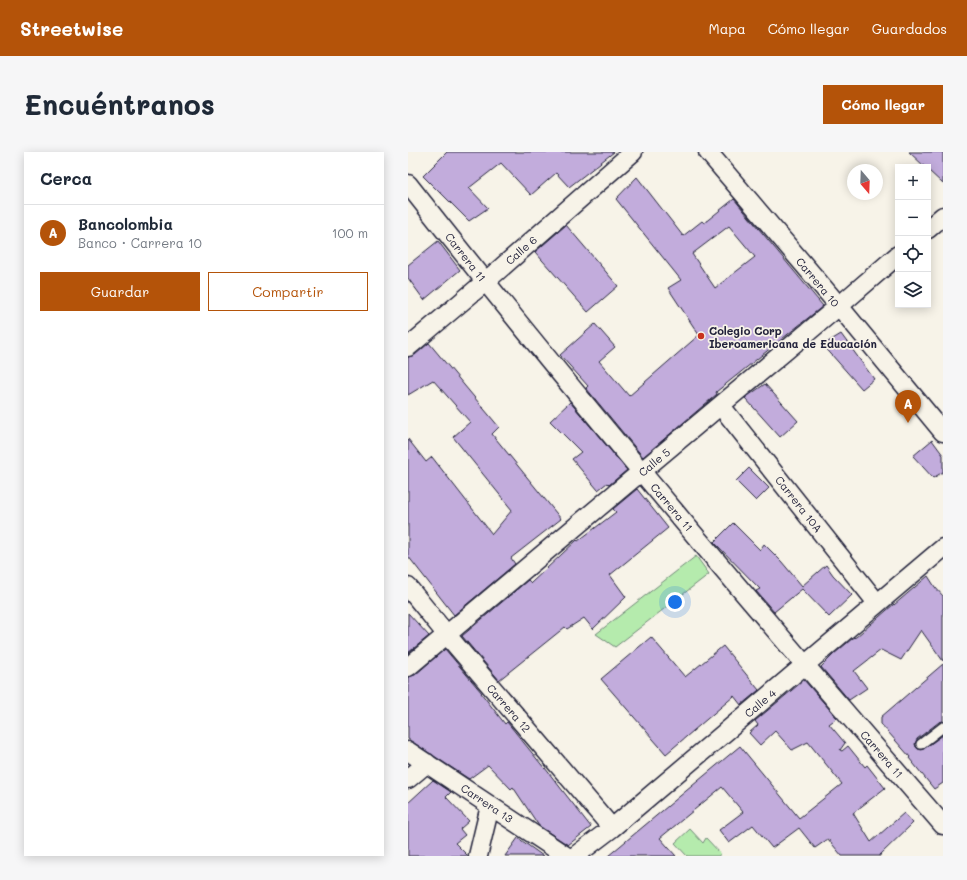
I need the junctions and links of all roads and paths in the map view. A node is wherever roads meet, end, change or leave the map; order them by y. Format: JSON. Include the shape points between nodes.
{"nodes":[{"id":1,"x":633,"y":152,"type":"edge"},
{"id":2,"x":708,"y":152,"type":"edge"},
{"id":3,"x":408,"y":184,"type":"edge"},
{"id":4,"x":943,"y":216,"type":"edge"},
{"id":5,"x":931,"y":226,"type":"edge"},
{"id":6,"x":895,"y":258,"type":"edge"},
{"id":7,"x":485,"y":282,"type":"junction"},
{"id":8,"x":839,"y":306,"type":"junction"},
{"id":9,"x":408,"y":347,"type":"edge"},
{"id":10,"x":720,"y":406,"type":"junction"},
{"id":11,"x":943,"y":432,"type":"edge"},
{"id":12,"x":642,"y":472,"type":"junction"},
{"id":13,"x":943,"y":548,"type":"edge"},
{"id":14,"x":408,"y":587,"type":"edge"},
{"id":15,"x":877,"y":603,"type":"junction"},
{"id":16,"x":447,"y":635,"type":"junction"},
{"id":17,"x":804,"y":665,"type":"junction"},
{"id":18,"x":408,"y":667,"type":"edge"},
{"id":19,"x":943,"y":727,"type":"edge"},
{"id":20,"x":921,"y":744,"type":"dead end"},
{"id":21,"x":408,"y":751,"type":"edge"},
{"id":22,"x":427,"y":763,"type":"junction"},
{"id":23,"x":408,"y":779,"type":"edge"},
{"id":24,"x":490,"y":806,"type":"junction"},
{"id":25,"x":943,"y":825,"type":"edge"},
{"id":26,"x":612,"y":828,"type":"junction"},
{"id":27,"x":478,"y":856,"type":"edge"},
{"id":28,"x":566,"y":856,"type":"edge"},
{"id":29,"x":575,"y":856,"type":"edge"}],
"edges":[{"from":1,"to":7,"type":"street","name":"Calle 6"},
{"from":2,"to":8,"type":"street","name":"Carrera 10"},
{"from":3,"to":7,"type":"street","name":"Carrera 11"},
{"from":4,"to":5,"type":"street"},
{"from":6,"to":8,"type":"street","name":"Calle 5"},
{"from":7,"to":9,"type":"street","name":"Calle 6"},
{"from":7,"to":12,"type":"street","name":"Carrera 11"},
{"from":8,"to":10,"type":"street","name":"Calle 5"},
{"from":8,"to":11,"type":"street","name":"Carrera 10"},
{"from":10,"to":12,"type":"street","name":"Calle 5"},
{"from":10,"to":15,"type":"street","name":"Carrera 10A"},
{"from":12,"to":16,"type":"street","name":"Calle 5"},
{"from":12,"to":17,"type":"street","name":"Carrera 11"},
{"from":13,"to":15,"type":"street","name":"Calle 4"},
{"from":14,"to":16,"type":"street","name":"Carrera 12"},
{"from":15,"to":17,"type":"street","name":"Calle 4"},
{"from":16,"to":18,"type":"street","name":"Calle 5"},
{"from":16,"to":26,"type":"street","name":"Carrera 12"},
{"from":17,"to":25,"type":"street","name":"Carrera 11"},
{"from":17,"to":26,"type":"street","name":"Calle 4"},
{"from":19,"to":20,"type":"lane"},
{"from":21,"to":22,"type":"street","name":"Carrera 13"},
{"from":22,"to":23,"type":"street"},
{"from":22,"to":24,"type":"street","name":"Carrera 13"},
{"from":24,"to":27,"type":"street"},
{"from":24,"to":28,"type":"street","name":"Carrera 13"},
{"from":26,"to":29,"type":"street","name":"Calle 4"}]}
